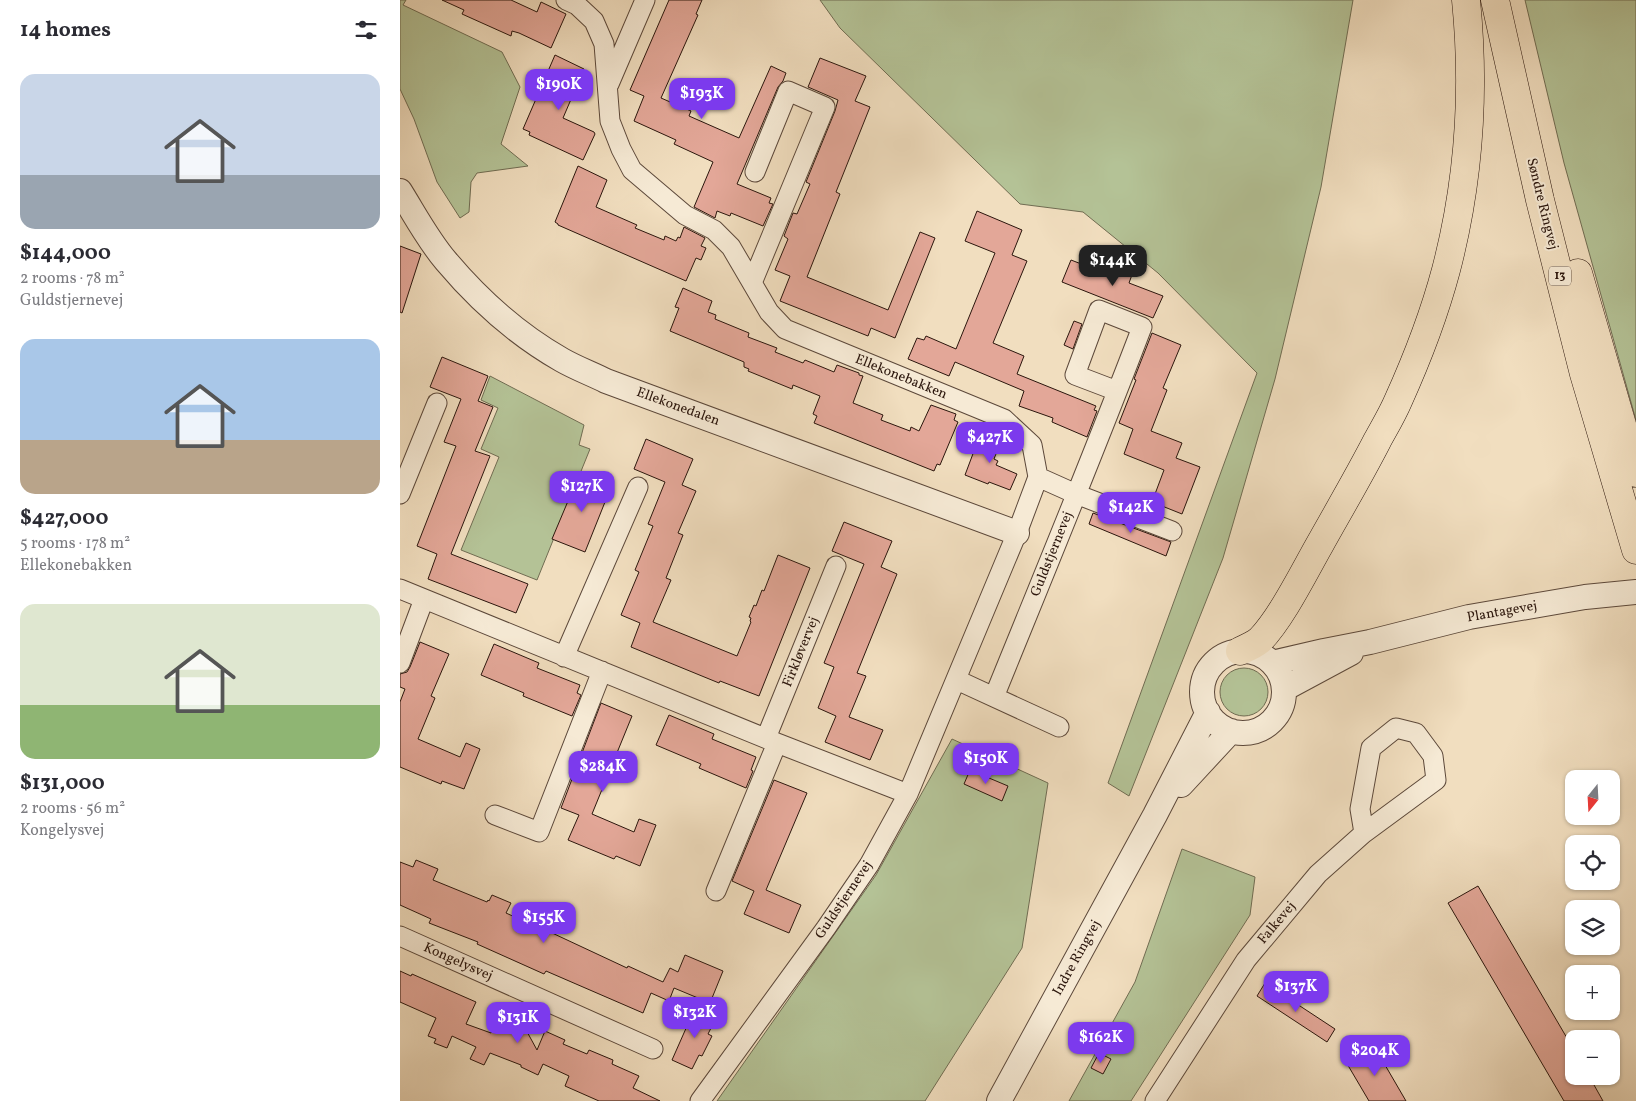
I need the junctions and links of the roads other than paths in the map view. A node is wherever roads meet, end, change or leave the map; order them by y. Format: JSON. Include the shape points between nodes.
{"nodes":[{"id":1,"x":566,"y":0,"type":"edge"},
{"id":2,"x":646,"y":0,"type":"edge"},
{"id":3,"x":1466,"y":0,"type":"edge"},
{"id":4,"x":1495,"y":0,"type":"edge"},
{"id":5,"x":1507,"y":0,"type":"edge"},
{"id":6,"x":607,"y":88,"type":"junction"},
{"id":7,"x":755,"y":172,"type":"dead end"},
{"id":8,"x":400,"y":191,"type":"edge"},
{"id":9,"x":752,"y":283,"type":"junction"},
{"id":10,"x":1117,"y":391,"type":"dead end"},
{"id":11,"x":437,"y":403,"type":"dead end"},
{"id":12,"x":1636,"y":473,"type":"edge"},
{"id":13,"x":1038,"y":477,"type":"junction"},
{"id":14,"x":638,"y":487,"type":"dead end"},
{"id":15,"x":400,"y":494,"type":"edge"},
{"id":16,"x":1076,"y":494,"type":"junction"},
{"id":17,"x":1172,"y":531,"type":"dead end"},
{"id":18,"x":1017,"y":533,"type":"junction"},
{"id":19,"x":1636,"y":550,"type":"edge"},
{"id":20,"x":836,"y":566,"type":"dead end"},
{"id":21,"x":400,"y":589,"type":"edge"},
{"id":22,"x":1636,"y":592,"type":"edge"},
{"id":23,"x":424,"y":599,"type":"junction"},
{"id":24,"x":1370,"y":642,"type":"junction"},
{"id":25,"x":1240,"y":651,"type":"junction"},
{"id":26,"x":564,"y":657,"type":"junction"},
{"id":27,"x":400,"y":663,"type":"edge"},
{"id":28,"x":1272,"y":663,"type":"junction"},
{"id":29,"x":602,"y":671,"type":"junction"},
{"id":30,"x":956,"y":680,"type":"junction"},
{"id":31,"x":1284,"y":689,"type":"junction"},
{"id":32,"x":994,"y":696,"type":"junction"},
{"id":33,"x":1208,"y":712,"type":"junction"},
{"id":34,"x":1059,"y":727,"type":"dead end"},
{"id":35,"x":1232,"y":731,"type":"junction"},
{"id":36,"x":771,"y":740,"type":"junction"},
{"id":37,"x":908,"y":794,"type":"junction"},
{"id":38,"x":495,"y":815,"type":"dead end"},
{"id":39,"x":1155,"y":815,"type":"junction"},
{"id":40,"x":1364,"y":833,"type":"junction"},
{"id":41,"x":716,"y":891,"type":"dead end"},
{"id":42,"x":400,"y":936,"type":"edge"},
{"id":43,"x":653,"y":1049,"type":"dead end"},
{"id":44,"x":700,"y":1101,"type":"edge"},
{"id":45,"x":999,"y":1101,"type":"edge"},
{"id":46,"x":1155,"y":1101,"type":"edge"}],
"edges":[{"from":1,"to":6,"type":"street","name":"Ellekonebakken","via":[[578,5],[594,21],[604,44]]},
{"from":2,"to":6,"type":"street","name":"Ellekonebakken"},
{"from":3,"to":25,"type":"main road","via":[[1470,86],[1468,144],[1446,270],[1423,341],[1397,403],[1302,576],[1260,640]]},
{"from":4,"to":19,"type":"main road","name":"Søndre Ringvej","number":"13","via":[[1538,191],[1582,364]]},
{"from":5,"to":12,"type":"main road","via":[[1555,191]]},
{"from":6,"to":9,"type":"street","name":"Ellekonebakken","via":[[610,120],[632,170],[685,215],[714,230],[731,247]]},
{"from":7,"to":9,"type":"street","via":[[788,91],[826,107]]},
{"from":8,"to":18,"type":"street","name":"Ellekonedalen","via":[[446,261],[488,305],[562,360],[606,381]]},
{"from":9,"to":13,"type":"street","name":"Ellekonebakken","via":[[768,312],[786,329],[1004,419],[1032,445]]},
{"from":10,"to":16,"type":"street","name":"Guldstjernevej"},
{"from":11,"to":15,"type":"street"},
{"from":13,"to":16,"type":"street","name":"Guldstjernevej"},
{"from":13,"to":18,"type":"street"},
{"from":14,"to":26,"type":"street"},
{"from":16,"to":17,"type":"street","name":"Guldstjernevej"},
{"from":16,"to":32,"type":"street","name":"Guldstjernevej"},
{"from":18,"to":30,"type":"street","name":"Guldstjernevej"},
{"from":20,"to":36,"type":"street","name":"Firkløvervej"},
{"from":21,"to":23,"type":"street"},
{"from":22,"to":24,"type":"street","name":"Plantagevej","via":[[1469,617]]},
{"from":23,"to":26,"type":"street"},
{"from":23,"to":27,"type":"street"},
{"from":24,"to":28,"type":"street","name":"Plantagevej"},
{"from":24,"to":31,"type":"street","name":"Plantagevej"},
{"from":25,"to":28,"type":"street","via":[[1258,654]]},
{"from":25,"to":33,"type":"street","via":[[1219,659],[1208,673],[1202,689]]},
{"from":26,"to":29,"type":"street"},
{"from":28,"to":31,"type":"street","via":[[1281,675]]},
{"from":29,"to":36,"type":"street"},
{"from":29,"to":38,"type":"street","via":[[539,832]]},
{"from":30,"to":32,"type":"street"},
{"from":30,"to":37,"type":"street","name":"Guldstjernevej"},
{"from":31,"to":35,"type":"street","via":[[1281,708],[1269,724],[1251,732]]},
{"from":32,"to":34,"type":"street"},
{"from":33,"to":35,"type":"street","via":[[1218,724]]},
{"from":33,"to":39,"type":"street","name":"Indre Ringvej"},
{"from":35,"to":39,"type":"street","name":"Indre Ringvej"},
{"from":36,"to":37,"type":"street"},
{"from":36,"to":41,"type":"street","name":"Firkløvervej"},
{"from":37,"to":44,"type":"street","name":"Guldstjernevej","via":[[870,865]]},
{"from":39,"to":45,"type":"street","name":"Indre Ringvej"},
{"from":40,"to":40,"type":"street","name":"Falkevej","via":[[1360,809],[1371,748],[1396,728],[1416,733],[1433,756],[1436,780]]},
{"from":40,"to":46,"type":"street","name":"Falkevej","via":[[1318,874],[1246,960]]},
{"from":42,"to":43,"type":"street","name":"Kongelysvej"}]}
